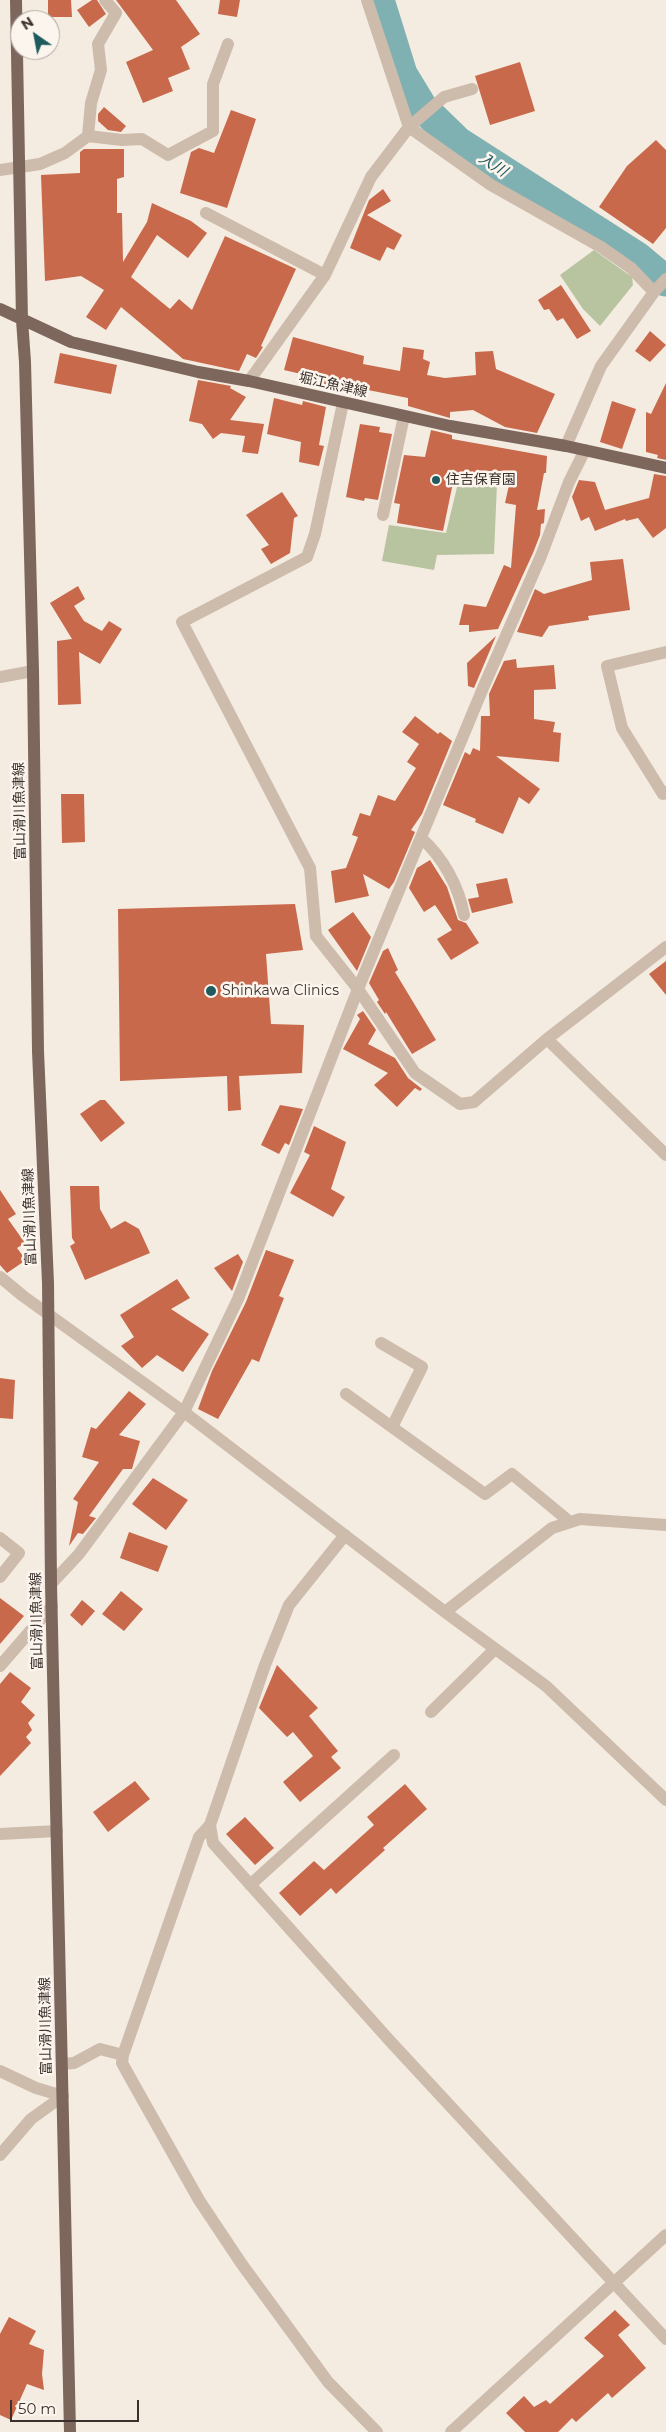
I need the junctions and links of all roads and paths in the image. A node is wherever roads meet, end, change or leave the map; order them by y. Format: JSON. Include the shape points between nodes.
{"nodes":[{"id":1,"x":16,"y":0,"type":"edge"},
{"id":2,"x":105,"y":0,"type":"edge"},
{"id":3,"x":366,"y":0,"type":"edge"},
{"id":4,"x":228,"y":44,"type":"dead end"},
{"id":5,"x":472,"y":89,"type":"dead end"},
{"id":6,"x":409,"y":127,"type":"junction"},
{"id":7,"x":88,"y":136,"type":"junction"},
{"id":8,"x":19,"y":166,"type":"junction"},
{"id":9,"x":0,"y":170,"type":"edge"},
{"id":10,"x":206,"y":214,"type":"dead end"},
{"id":11,"x":325,"y":275,"type":"junction"},
{"id":12,"x":666,"y":279,"type":"edge"},
{"id":13,"x":654,"y":292,"type":"junction"},
{"id":14,"x":0,"y":309,"type":"edge"},
{"id":15,"x":22,"y":320,"type":"junction"},
{"id":16,"x":249,"y":381,"type":"junction"},
{"id":17,"x":342,"y":403,"type":"junction"},
{"id":18,"x":404,"y":416,"type":"junction"},
{"id":19,"x":566,"y":446,"type":"junction"},
{"id":20,"x":585,"y":450,"type":"junction"},
{"id":21,"x":666,"y":468,"type":"edge"},
{"id":22,"x":383,"y":515,"type":"dead end"},
{"id":23,"x":666,"y":652,"type":"edge"},
{"id":24,"x":33,"y":671,"type":"junction"},
{"id":25,"x":0,"y":677,"type":"edge"},
{"id":26,"x":666,"y":792,"type":"edge"},
{"id":27,"x":421,"y":838,"type":"junction"},
{"id":28,"x":464,"y":915,"type":"dead end"},
{"id":29,"x":666,"y":947,"type":"edge"},
{"id":30,"x":358,"y":989,"type":"junction"},
{"id":31,"x":547,"y":1039,"type":"junction"},
{"id":32,"x":666,"y":1155,"type":"edge"},
{"id":33,"x":0,"y":1277,"type":"edge"},
{"id":34,"x":48,"y":1314,"type":"junction"},
{"id":35,"x":381,"y":1343,"type":"dead end"},
{"id":36,"x":346,"y":1394,"type":"dead end"},
{"id":37,"x":184,"y":1412,"type":"junction"},
{"id":38,"x":392,"y":1427,"type":"junction"},
{"id":39,"x":570,"y":1522,"type":"junction"},
{"id":40,"x":666,"y":1525,"type":"edge"},
{"id":41,"x":345,"y":1536,"type":"junction"},
{"id":42,"x":0,"y":1538,"type":"edge"},
{"id":43,"x":0,"y":1577,"type":"edge"},
{"id":44,"x":51,"y":1584,"type":"junction"},
{"id":45,"x":52,"y":1606,"type":"junction"},
{"id":46,"x":445,"y":1612,"type":"junction"},
{"id":47,"x":495,"y":1649,"type":"junction"},
{"id":48,"x":0,"y":1666,"type":"edge"},
{"id":49,"x":431,"y":1712,"type":"dead end"},
{"id":50,"x":394,"y":1755,"type":"dead end"},
{"id":51,"x":666,"y":1800,"type":"edge"},
{"id":52,"x":210,"y":1825,"type":"junction"},
{"id":53,"x":57,"y":1831,"type":"junction"},
{"id":54,"x":0,"y":1834,"type":"edge"},
{"id":55,"x":250,"y":1885,"type":"junction"},
{"id":56,"x":123,"y":2055,"type":"junction"},
{"id":57,"x":62,"y":2064,"type":"junction"},
{"id":58,"x":0,"y":2071,"type":"edge"},
{"id":59,"x":63,"y":2096,"type":"junction"},
{"id":60,"x":0,"y":2155,"type":"edge"},
{"id":61,"x":666,"y":2235,"type":"edge"},
{"id":62,"x":615,"y":2283,"type":"junction"},
{"id":63,"x":666,"y":2339,"type":"edge"},
{"id":64,"x":70,"y":2432,"type":"edge"},
{"id":65,"x":377,"y":2432,"type":"edge"},
{"id":66,"x":451,"y":2432,"type":"edge"}],
"edges":[{"from":1,"to":8,"type":"main road","name":"富山滑川魚津線"},
{"from":2,"to":7,"type":"street","via":[[116,13],[98,44],[101,70],[91,103]]},
{"from":3,"to":6,"type":"street"},
{"from":4,"to":7,"type":"street","via":[[213,84],[213,131],[168,155],[142,139]]},
{"from":5,"to":6,"type":"street","via":[[444,97]]},
{"from":6,"to":11,"type":"street","via":[[371,177]]},
{"from":6,"to":13,"type":"street","via":[[491,185],[601,247],[631,268]]},
{"from":7,"to":8,"type":"street","via":[[65,153],[40,164]]},
{"from":8,"to":9,"type":"street"},
{"from":8,"to":15,"type":"main road","name":"富山滑川魚津線"},
{"from":10,"to":11,"type":"street"},
{"from":11,"to":16,"type":"street"},
{"from":12,"to":13,"type":"street"},
{"from":13,"to":19,"type":"street","via":[[601,366]]},
{"from":14,"to":15,"type":"main road","name":"堀江魚津線"},
{"from":15,"to":16,"type":"main road","name":"堀江魚津線","via":[[71,342]]},
{"from":15,"to":24,"type":"main road","name":"富山滑川魚津線","via":[[26,362]]},
{"from":16,"to":17,"type":"main road","name":"堀江魚津線"},
{"from":17,"to":18,"type":"main road","name":"堀江魚津線"},
{"from":17,"to":30,"type":"street","via":[[315,534],[307,557],[182,622],[310,868],[316,936]]},
{"from":18,"to":19,"type":"main road","name":"堀江魚津線"},
{"from":18,"to":22,"type":"street"},
{"from":19,"to":20,"type":"main road","name":"堀江魚津線"},
{"from":20,"to":21,"type":"main road","name":"堀江魚津線"},
{"from":20,"to":27,"type":"street"},
{"from":23,"to":26,"type":"street","via":[[607,666],[622,728],[664,794]]},
{"from":24,"to":25,"type":"street"},
{"from":24,"to":34,"type":"main road","name":"富山滑川魚津線","via":[[38,1051]]},
{"from":27,"to":28,"type":"street","via":[[433,848],[460,894]]},
{"from":27,"to":30,"type":"street"},
{"from":29,"to":31,"type":"street"},
{"from":30,"to":31,"type":"street","via":[[415,1072],[460,1104],[474,1102]]},
{"from":30,"to":37,"type":"street","via":[[238,1299]]},
{"from":31,"to":32,"type":"street"},
{"from":33,"to":34,"type":"street"},
{"from":34,"to":37,"type":"street"},
{"from":34,"to":44,"type":"main road","name":"富山滑川魚津線"},
{"from":35,"to":38,"type":"street","via":[[422,1367]]},
{"from":36,"to":38,"type":"street"},
{"from":37,"to":41,"type":"street"},
{"from":37,"to":44,"type":"street","via":[[79,1554]]},
{"from":38,"to":39,"type":"street","via":[[485,1494],[512,1474]]},
{"from":39,"to":40,"type":"street","via":[[580,1519]]},
{"from":39,"to":46,"type":"street","via":[[552,1528]]},
{"from":41,"to":46,"type":"street"},
{"from":41,"to":52,"type":"street","via":[[289,1605]]},
{"from":42,"to":43,"type":"street","via":[[19,1553]]},
{"from":44,"to":45,"type":"main road","name":"富山滑川魚津線"},
{"from":45,"to":48,"type":"street"},
{"from":45,"to":53,"type":"main road","name":"富山滑川魚津線"},
{"from":46,"to":47,"type":"street"},
{"from":47,"to":49,"type":"street"},
{"from":47,"to":51,"type":"street","via":[[546,1686]]},
{"from":50,"to":55,"type":"street"},
{"from":52,"to":55,"type":"street","via":[[213,1843]]},
{"from":52,"to":56,"type":"street","via":[[199,1837]]},
{"from":53,"to":54,"type":"street"},
{"from":53,"to":57,"type":"main road","name":"富山滑川魚津線"},
{"from":55,"to":62,"type":"street"},
{"from":56,"to":57,"type":"street","via":[[100,2049],[74,2063]]},
{"from":56,"to":65,"type":"street","via":[[122,2063],[199,2200],[241,2263],[328,2382]]},
{"from":57,"to":59,"type":"main road","name":"富山滑川魚津線"},
{"from":58,"to":59,"type":"street","via":[[36,2088]]},
{"from":59,"to":60,"type":"street","via":[[31,2119]]},
{"from":59,"to":64,"type":"main road","name":"富山滑川魚津線"},
{"from":61,"to":62,"type":"street"},
{"from":62,"to":63,"type":"street"},
{"from":62,"to":66,"type":"street"}]}
